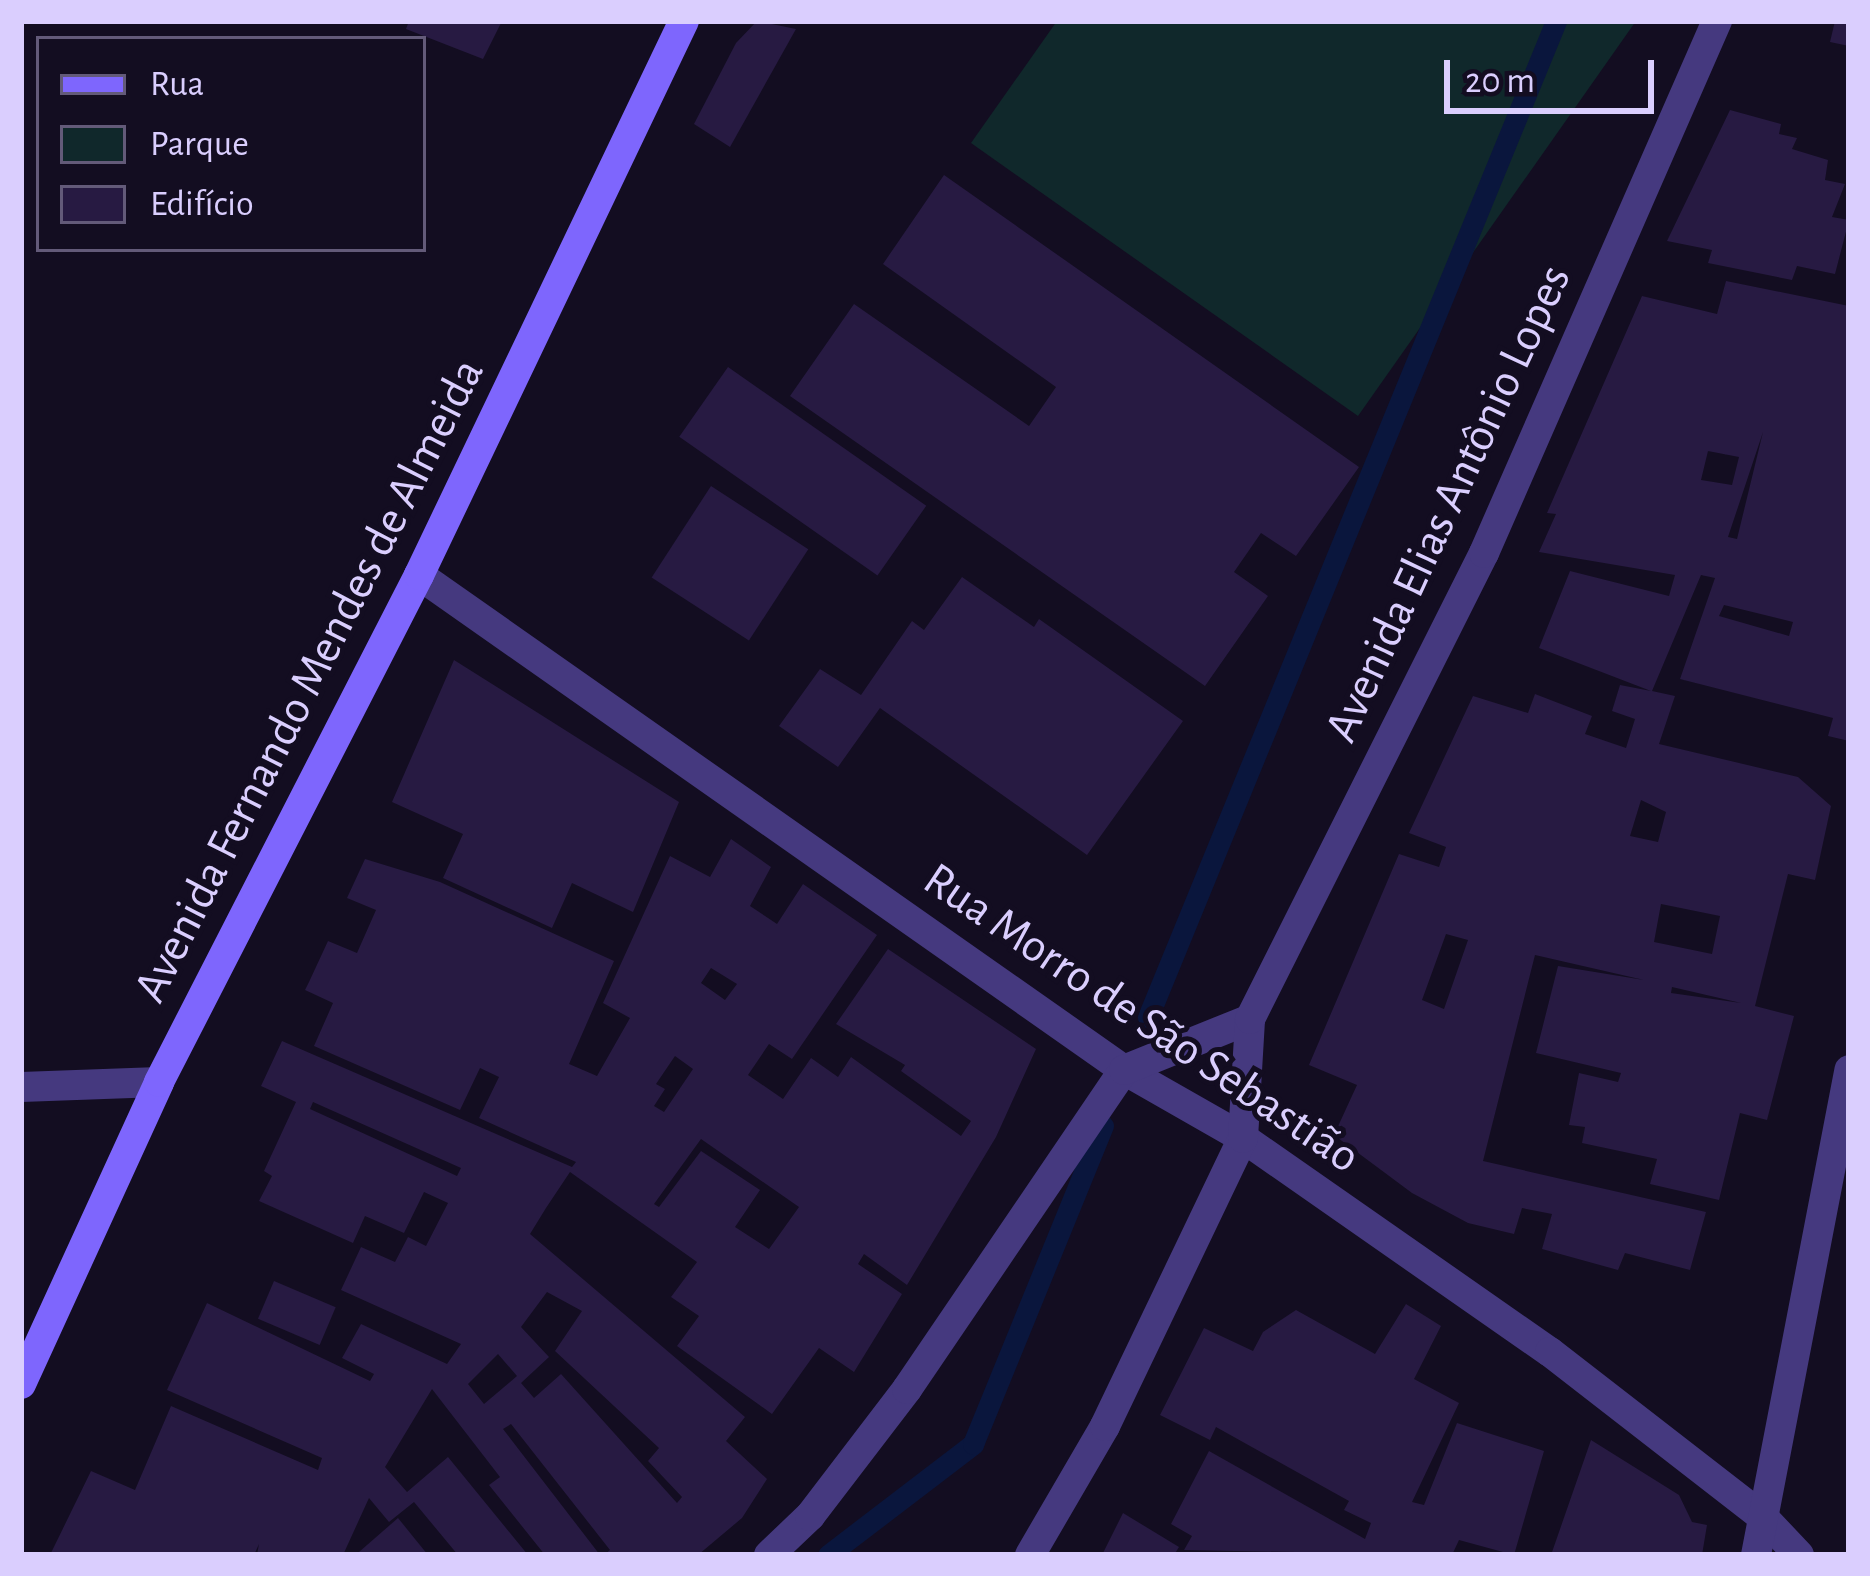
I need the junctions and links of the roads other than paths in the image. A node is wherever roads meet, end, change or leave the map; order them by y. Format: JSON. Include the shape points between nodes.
{"nodes":[{"id":1,"x":684,"y":21,"type":"edge"},
{"id":2,"x":1717,"y":21,"type":"edge"},
{"id":3,"x":419,"y":575,"type":"junction"},
{"id":4,"x":1250,"y":1019,"type":"junction"},
{"id":5,"x":1124,"y":1070,"type":"junction"},
{"id":6,"x":1849,"y":1070,"type":"edge"},
{"id":7,"x":159,"y":1082,"type":"junction"},
{"id":8,"x":21,"y":1088,"type":"edge"},
{"id":9,"x":1243,"y":1138,"type":"junction"},
{"id":10,"x":21,"y":1384,"type":"edge"},
{"id":11,"x":1765,"y":1518,"type":"junction"},
{"id":12,"x":769,"y":1555,"type":"edge"},
{"id":13,"x":1030,"y":1555,"type":"edge"},
{"id":14,"x":1756,"y":1555,"type":"edge"},
{"id":15,"x":1799,"y":1555,"type":"edge"}],
"edges":[{"from":1,"to":3,"type":"street","name":"Avenida Fernando Mendes de Almeida"},
{"from":2,"to":4,"type":"street","name":"Avenida Elias Antônio Lopes","via":[[1484,554]]},
{"from":3,"to":5,"type":"street","name":"Rua Morro de São Sebastião"},
{"from":3,"to":7,"type":"street","name":"Avenida Fernando Mendes de Almeida"},
{"from":4,"to":5,"type":"street"},
{"from":4,"to":9,"type":"street","name":"Avenida Elias Antônio Lopes"},
{"from":5,"to":9,"type":"street","name":"Rua Morro de São Sebastião"},
{"from":5,"to":12,"type":"street","via":[[907,1389],[810,1516]]},
{"from":6,"to":11,"type":"street"},
{"from":7,"to":8,"type":"street"},
{"from":7,"to":10,"type":"street","name":"Avenida Fernando Mendes de Almeida"},
{"from":9,"to":11,"type":"street","name":"Rua Morro de São Sebastião","via":[[1550,1352]]},
{"from":9,"to":13,"type":"street","name":"Avenida Elias Antônio Lopes","via":[[1105,1426]]},
{"from":11,"to":14,"type":"street"},
{"from":11,"to":15,"type":"street","name":"Rua Morro de São Sebastião"}]}
